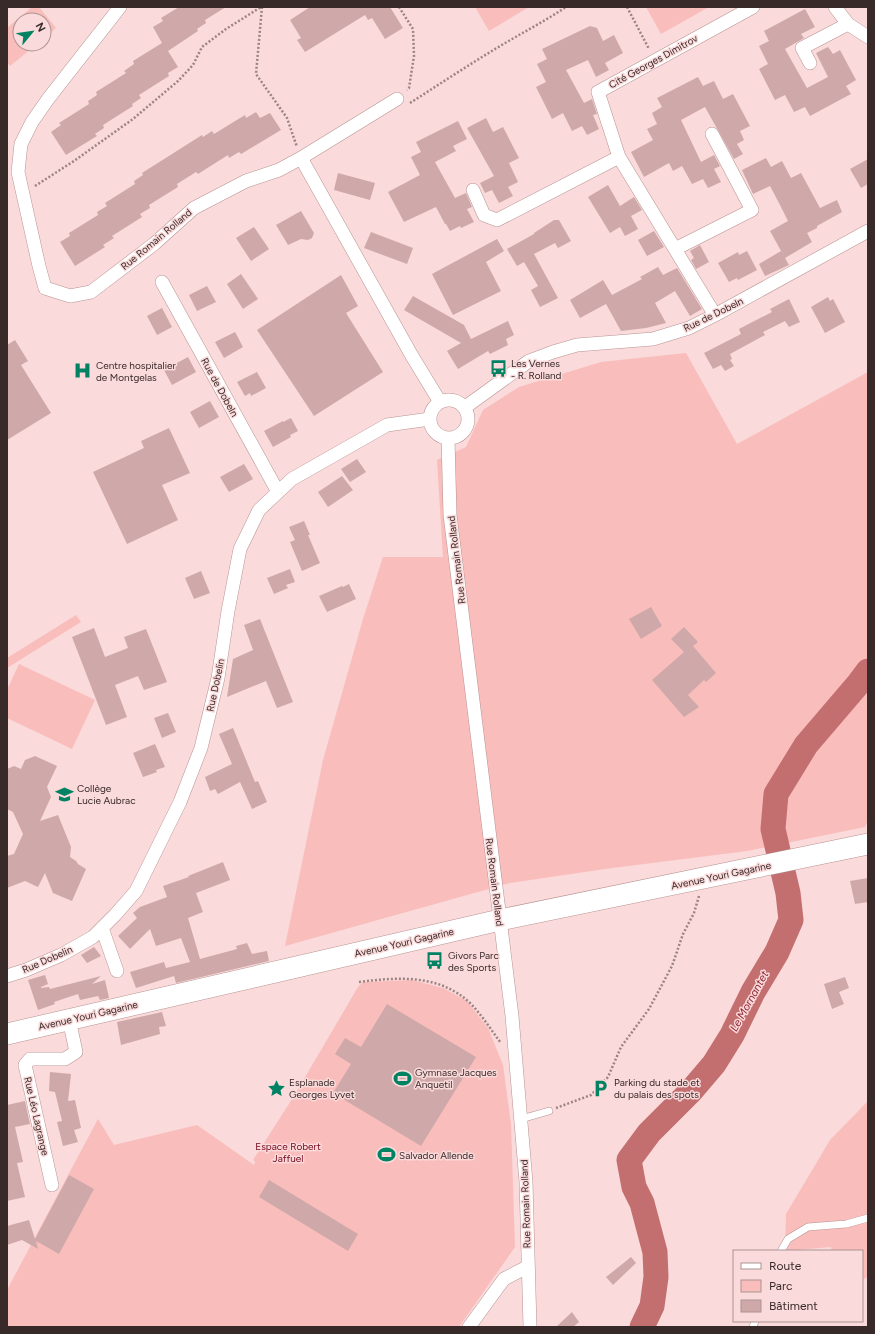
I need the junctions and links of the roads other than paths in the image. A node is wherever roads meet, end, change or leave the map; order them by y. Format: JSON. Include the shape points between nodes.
{"nodes":[{"id":1,"x":120,"y":7,"type":"edge"},
{"id":2,"x":835,"y":7,"type":"edge"},
{"id":3,"x":750,"y":8,"type":"edge"},
{"id":4,"x":848,"y":24,"type":"junction"},
{"id":5,"x":868,"y":36,"type":"edge"},
{"id":6,"x":810,"y":63,"type":"dead end"},
{"id":7,"x":393,"y":101,"type":"road end"},
{"id":8,"x":712,"y":134,"type":"dead end"},
{"id":9,"x":619,"y":157,"type":"junction"},
{"id":10,"x":301,"y":158,"type":"junction"},
{"id":11,"x":473,"y":190,"type":"dead end"},
{"id":12,"x":868,"y":231,"type":"edge"},
{"id":13,"x":675,"y":249,"type":"junction"},
{"id":14,"x":162,"y":282,"type":"dead end"},
{"id":15,"x":715,"y":315,"type":"junction"},
{"id":16,"x":440,"y":402,"type":"junction"},
{"id":17,"x":464,"y":408,"type":"junction"},
{"id":18,"x":430,"y":418,"type":"junction"},
{"id":19,"x":448,"y":438,"type":"junction"},
{"id":20,"x":278,"y":492,"type":"junction"},
{"id":21,"x":868,"y":844,"type":"edge"},
{"id":22,"x":500,"y":920,"type":"junction"},
{"id":23,"x":102,"y":928,"type":"junction"},
{"id":24,"x":117,"y":970,"type":"dead end"},
{"id":25,"x":7,"y":976,"type":"edge"},
{"id":26,"x":69,"y":1019,"type":"junction"},
{"id":27,"x":7,"y":1034,"type":"edge"},
{"id":28,"x":548,"y":1111,"type":"road end"},
{"id":29,"x":521,"y":1119,"type":"junction"},
{"id":30,"x":52,"y":1185,"type":"dead end"},
{"id":31,"x":868,"y":1218,"type":"edge"},
{"id":32,"x":782,"y":1250,"type":"edge"},
{"id":33,"x":527,"y":1267,"type":"junction"},
{"id":34,"x":469,"y":1327,"type":"edge"},
{"id":35,"x":530,"y":1327,"type":"edge"}],
"edges":[{"from":1,"to":10,"type":"street","name":"Rue Romain Rolland","via":[[48,99],[21,144],[18,172],[45,288],[70,296],[91,292],[154,244],[194,208],[246,181],[279,170]]},
{"from":2,"to":4,"type":"street"},
{"from":3,"to":9,"type":"street","name":"Cité Georges Dimitrov","via":[[598,92]]},
{"from":4,"to":5,"type":"street"},
{"from":4,"to":6,"type":"street","via":[[802,48]]},
{"from":7,"to":10,"type":"street"},
{"from":8,"to":13,"type":"street","via":[[752,210]]},
{"from":9,"to":11,"type":"street","via":[[497,220],[484,215]]},
{"from":9,"to":13,"type":"street","name":"Cité Georges Dimitrov"},
{"from":10,"to":16,"type":"street"},
{"from":12,"to":15,"type":"street","name":"Rue de Dobeln"},
{"from":13,"to":15,"type":"street","name":"Cité Georges Dimitrov"},
{"from":14,"to":20,"type":"street","name":"Rue de Dobeln"},
{"from":15,"to":17,"type":"street","name":"Rue de Dobeln","via":[[689,328],[653,339],[577,345],[553,352],[529,361]]},
{"from":16,"to":17,"type":"street","via":[[453,401]]},
{"from":16,"to":18,"type":"street","via":[[432,411]]},
{"from":17,"to":19,"type":"street","via":[[468,419],[465,429],[461,434]]},
{"from":18,"to":19,"type":"street","via":[[436,433]]},
{"from":18,"to":20,"type":"street","name":"Rue Dobelin","via":[[387,425],[292,479]]},
{"from":19,"to":22,"type":"street","name":"Rue Romain Rolland","via":[[450,515]]},
{"from":20,"to":23,"type":"street","name":"Rue Dobelin","via":[[259,510],[240,548],[218,678],[201,748],[180,802],[136,891]]},
{"from":21,"to":22,"type":"main road","name":"Avenue Youri Gagarine"},
{"from":22,"to":26,"type":"main road","name":"Avenue Youri Gagarine"},
{"from":22,"to":29,"type":"street","name":"Rue Romain Rolland"},
{"from":23,"to":24,"type":"street"},
{"from":23,"to":25,"type":"street","name":"Rue Dobelin","via":[[93,937],[61,955]]},
{"from":26,"to":27,"type":"main road","name":"Avenue Youri Gagarine"},
{"from":26,"to":30,"type":"street","name":"Rue Léo Lagrange","via":[[76,1052],[65,1059],[30,1059],[25,1065]]},
{"from":28,"to":29,"type":"lane"},
{"from":29,"to":33,"type":"street","name":"Rue Romain Rolland","via":[[526,1182]]},
{"from":31,"to":32,"type":"lane","via":[[846,1224],[808,1227],[788,1239]]},
{"from":33,"to":34,"type":"street","via":[[504,1278]]},
{"from":33,"to":35,"type":"street","name":"Rue Romain Rolland"}]}
